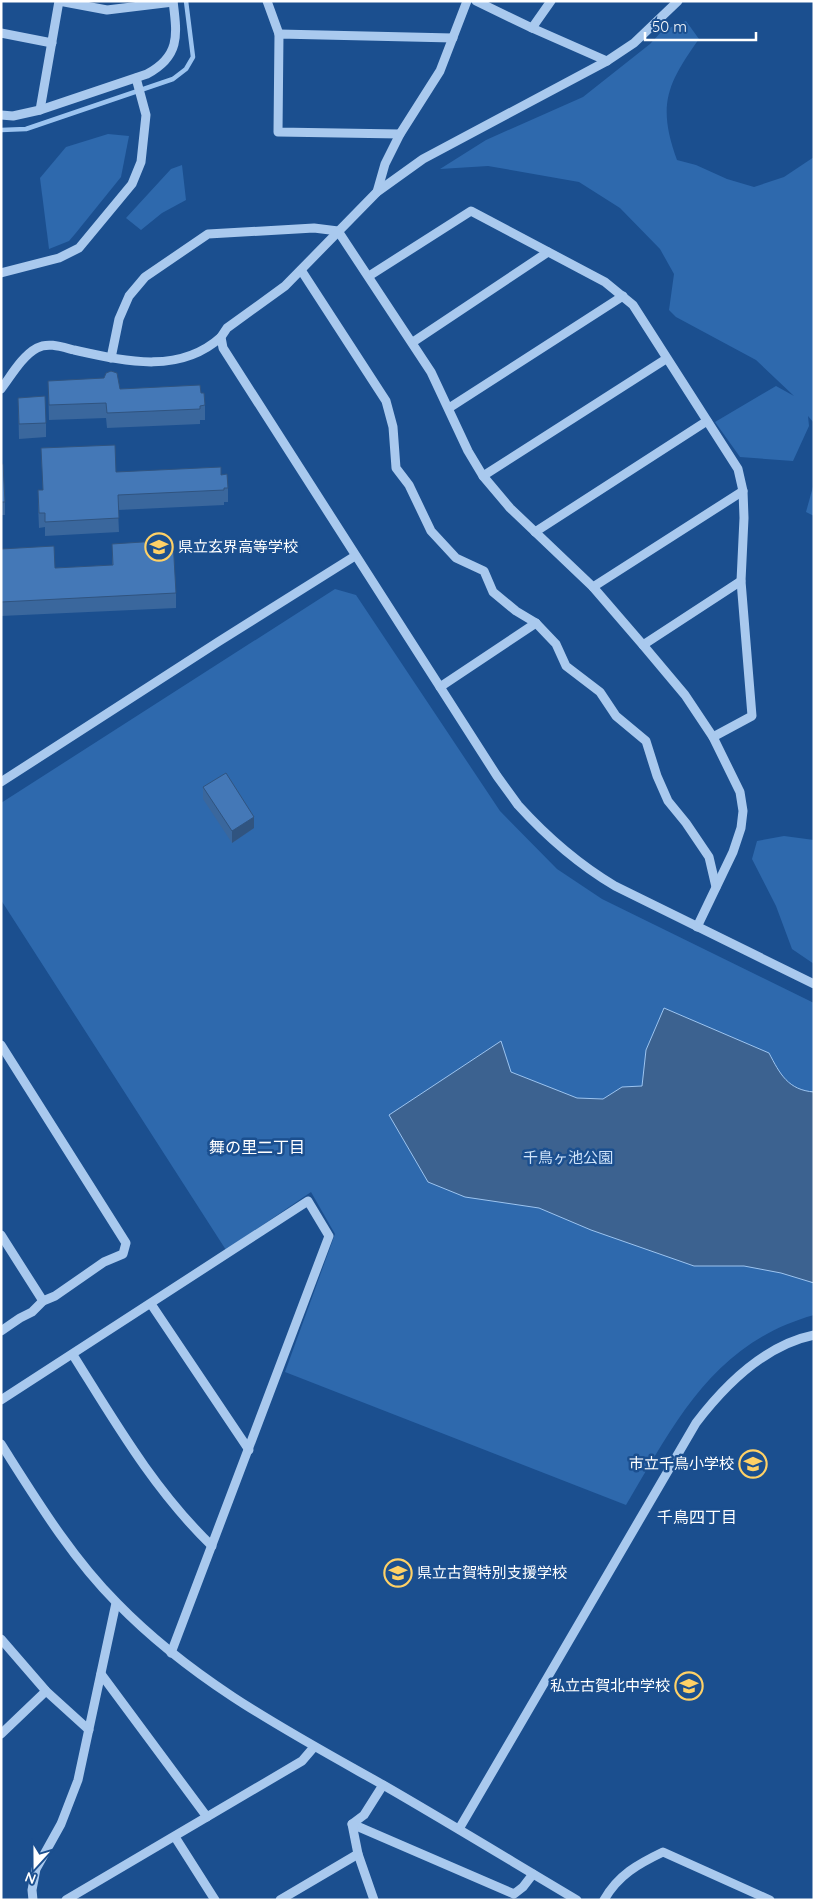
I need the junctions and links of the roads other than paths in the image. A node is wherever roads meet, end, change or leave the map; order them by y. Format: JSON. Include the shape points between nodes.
{"nodes":[{"id":1,"x":59,"y":1,"type":"edge"},
{"id":2,"x":173,"y":1,"type":"edge"},
{"id":3,"x":267,"y":1,"type":"edge"},
{"id":4,"x":467,"y":1,"type":"edge"},
{"id":5,"x":476,"y":1,"type":"edge"},
{"id":6,"x":552,"y":1,"type":"edge"},
{"id":7,"x":678,"y":1,"type":"edge"},
{"id":8,"x":532,"y":28,"type":"junction"},
{"id":9,"x":1,"y":33,"type":"edge"},
{"id":10,"x":279,"y":34,"type":"junction"},
{"id":11,"x":453,"y":38,"type":"junction"},
{"id":12,"x":52,"y":43,"type":"junction"},
{"id":13,"x":607,"y":61,"type":"junction"},
{"id":14,"x":136,"y":78,"type":"junction"},
{"id":15,"x":40,"y":110,"type":"junction"},
{"id":16,"x":1,"y":116,"type":"edge"},
{"id":17,"x":400,"y":134,"type":"junction"},
{"id":18,"x":377,"y":192,"type":"junction"},
{"id":19,"x":338,"y":232,"type":"junction"},
{"id":20,"x":548,"y":252,"type":"junction"},
{"id":21,"x":301,"y":270,"type":"junction"},
{"id":22,"x":1,"y":273,"type":"edge"},
{"id":23,"x":369,"y":276,"type":"junction"},
{"id":24,"x":623,"y":296,"type":"junction"},
{"id":25,"x":221,"y":337,"type":"junction"},
{"id":26,"x":413,"y":342,"type":"junction"},
{"id":27,"x":111,"y":358,"type":"junction"},
{"id":28,"x":666,"y":359,"type":"junction"},
{"id":29,"x":1,"y":388,"type":"edge"},
{"id":30,"x":449,"y":408,"type":"junction"},
{"id":31,"x":707,"y":421,"type":"junction"},
{"id":32,"x":483,"y":476,"type":"junction"},
{"id":33,"x":743,"y":491,"type":"junction"},
{"id":34,"x":535,"y":532,"type":"junction"},
{"id":35,"x":355,"y":556,"type":"junction"},
{"id":36,"x":741,"y":581,"type":"junction"},
{"id":37,"x":593,"y":587,"type":"junction"},
{"id":38,"x":536,"y":623,"type":"junction"},
{"id":39,"x":643,"y":645,"type":"junction"},
{"id":40,"x":440,"y":687,"type":"junction"},
{"id":41,"x":713,"y":737,"type":"junction"},
{"id":42,"x":1,"y":782,"type":"edge"},
{"id":43,"x":716,"y":886,"type":"junction"},
{"id":44,"x":697,"y":927,"type":"junction"},
{"id":45,"x":814,"y":984,"type":"edge"},
{"id":46,"x":1,"y":1045,"type":"edge"},
{"id":47,"x":1,"y":1234,"type":"edge"},
{"id":48,"x":43,"y":1300,"type":"junction"},
{"id":49,"x":151,"y":1304,"type":"junction"},
{"id":50,"x":1,"y":1331,"type":"edge"},
{"id":51,"x":814,"y":1335,"type":"edge"},
{"id":52,"x":73,"y":1355,"type":"junction"},
{"id":53,"x":1,"y":1400,"type":"edge"},
{"id":54,"x":1,"y":1444,"type":"edge"},
{"id":55,"x":249,"y":1450,"type":"junction"},
{"id":56,"x":212,"y":1546,"type":"junction"},
{"id":57,"x":116,"y":1603,"type":"junction"},
{"id":58,"x":1,"y":1639,"type":"edge"},
{"id":59,"x":171,"y":1653,"type":"junction"},
{"id":60,"x":100,"y":1674,"type":"junction"},
{"id":61,"x":46,"y":1691,"type":"junction"},
{"id":62,"x":89,"y":1730,"type":"junction"},
{"id":63,"x":1,"y":1734,"type":"edge"},
{"id":64,"x":314,"y":1746,"type":"junction"},
{"id":65,"x":383,"y":1785,"type":"junction"},
{"id":66,"x":207,"y":1817,"type":"junction"},
{"id":67,"x":352,"y":1824,"type":"junction"},
{"id":68,"x":459,"y":1829,"type":"junction"},
{"id":69,"x":175,"y":1837,"type":"junction"},
{"id":70,"x":358,"y":1854,"type":"junction"},
{"id":71,"x":533,"y":1874,"type":"junction"},
{"id":72,"x":33,"y":1900,"type":"edge"},
{"id":73,"x":66,"y":1900,"type":"edge"},
{"id":74,"x":216,"y":1900,"type":"edge"},
{"id":75,"x":280,"y":1900,"type":"edge"},
{"id":76,"x":374,"y":1900,"type":"edge"},
{"id":77,"x":577,"y":1900,"type":"edge"},
{"id":78,"x":604,"y":1900,"type":"edge"},
{"id":79,"x":770,"y":1900,"type":"edge"}],
"edges":[{"from":1,"to":2,"type":"street","via":[[107,10]]},
{"from":1,"to":12,"type":"street"},
{"from":2,"to":14,"type":"street","via":[[176,40],[172,51],[160,67]]},
{"from":3,"to":10,"type":"street"},
{"from":4,"to":11,"type":"street"},
{"from":5,"to":8,"type":"street"},
{"from":6,"to":8,"type":"street"},
{"from":7,"to":13,"type":"street","via":[[634,43]]},
{"from":8,"to":13,"type":"street"},
{"from":9,"to":12,"type":"street"},
{"from":10,"to":11,"type":"street"},
{"from":10,"to":17,"type":"street","via":[[278,132]]},
{"from":11,"to":17,"type":"street","via":[[440,71]]},
{"from":12,"to":15,"type":"street"},
{"from":13,"to":18,"type":"street","via":[[423,159]]},
{"from":14,"to":15,"type":"street"},
{"from":14,"to":22,"type":"street","via":[[146,115],[141,162],[132,184],[79,248],[60,258]]},
{"from":15,"to":16,"type":"street"},
{"from":17,"to":18,"type":"street","via":[[385,164]]},
{"from":18,"to":19,"type":"street"},
{"from":19,"to":21,"type":"street"},
{"from":19,"to":23,"type":"street"},
{"from":19,"to":27,"type":"street","via":[[314,228],[208,234],[145,277],[129,296],[119,319]]},
{"from":20,"to":23,"type":"street","via":[[471,211]]},
{"from":20,"to":24,"type":"street","via":[[605,282]]},
{"from":20,"to":26,"type":"street"},
{"from":21,"to":25,"type":"street","via":[[286,286],[227,328]]},
{"from":21,"to":38,"type":"street","via":[[386,400],[393,427],[396,468],[431,531],[456,558],[484,571],[493,592]]},
{"from":23,"to":26,"type":"street"},
{"from":24,"to":28,"type":"street","via":[[633,305]]},
{"from":24,"to":30,"type":"street"},
{"from":25,"to":27,"type":"street","via":[[207,350],[186,359],[166,362]]},
{"from":25,"to":35,"type":"street","via":[[223,348]]},
{"from":26,"to":30,"type":"street"},
{"from":27,"to":29,"type":"street","via":[[48,344],[26,357]]},
{"from":28,"to":31,"type":"street"},
{"from":28,"to":32,"type":"street"},
{"from":30,"to":32,"type":"street"},
{"from":31,"to":33,"type":"street","via":[[738,469]]},
{"from":31,"to":34,"type":"street"},
{"from":32,"to":34,"type":"street"},
{"from":33,"to":36,"type":"street"},
{"from":33,"to":37,"type":"street"},
{"from":34,"to":37,"type":"street"},
{"from":35,"to":40,"type":"street"},
{"from":35,"to":42,"type":"street"},
{"from":36,"to":39,"type":"street"},
{"from":36,"to":41,"type":"street","via":[[752,716]]},
{"from":37,"to":39,"type":"street"},
{"from":38,"to":40,"type":"street"},
{"from":38,"to":43,"type":"street","via":[[556,644],[566,666],[600,692],[616,716],[646,741],[668,801],[709,857]]},
{"from":39,"to":41,"type":"street","via":[[685,695]]},
{"from":40,"to":44,"type":"street","via":[[513,798],[550,840],[614,886]]},
{"from":41,"to":43,"type":"street","via":[[740,792],[743,811],[733,852]]},
{"from":43,"to":44,"type":"street"},
{"from":44,"to":45,"type":"street"},
{"from":46,"to":48,"type":"street","via":[[126,1243],[122,1254],[104,1262],[55,1296]]},
{"from":47,"to":48,"type":"street"},
{"from":48,"to":50,"type":"street","via":[[32,1312]]},
{"from":49,"to":52,"type":"street"},
{"from":49,"to":55,"type":"street"},
{"from":49,"to":55,"type":"street","via":[[308,1201],[328,1236]]},
{"from":51,"to":68,"type":"street","via":[[792,1342],[751,1366],[722,1390],[696,1423]]},
{"from":52,"to":53,"type":"street"},
{"from":52,"to":56,"type":"street","via":[[140,1462],[170,1501]]},
{"from":54,"to":57,"type":"street","via":[[47,1516]]},
{"from":55,"to":56,"type":"street"},
{"from":56,"to":59,"type":"street"},
{"from":57,"to":59,"type":"street"},
{"from":57,"to":60,"type":"street"},
{"from":58,"to":61,"type":"street"},
{"from":59,"to":64,"type":"street","via":[[220,1690]]},
{"from":60,"to":62,"type":"street"},
{"from":60,"to":66,"type":"street"},
{"from":61,"to":62,"type":"street"},
{"from":61,"to":63,"type":"street"},
{"from":62,"to":72,"type":"street","via":[[78,1780],[61,1824],[36,1869]]},
{"from":64,"to":65,"type":"street"},
{"from":64,"to":66,"type":"street","via":[[302,1761]]},
{"from":65,"to":67,"type":"street","via":[[364,1815]]},
{"from":65,"to":68,"type":"street"},
{"from":66,"to":69,"type":"street"},
{"from":67,"to":70,"type":"street"},
{"from":67,"to":71,"type":"street","via":[[514,1894]]},
{"from":68,"to":71,"type":"street"},
{"from":69,"to":73,"type":"street"},
{"from":69,"to":74,"type":"street"},
{"from":70,"to":75,"type":"street"},
{"from":70,"to":76,"type":"street"},
{"from":71,"to":77,"type":"street"},
{"from":78,"to":79,"type":"street","via":[[612,1886],[635,1866],[663,1852]]}]}
